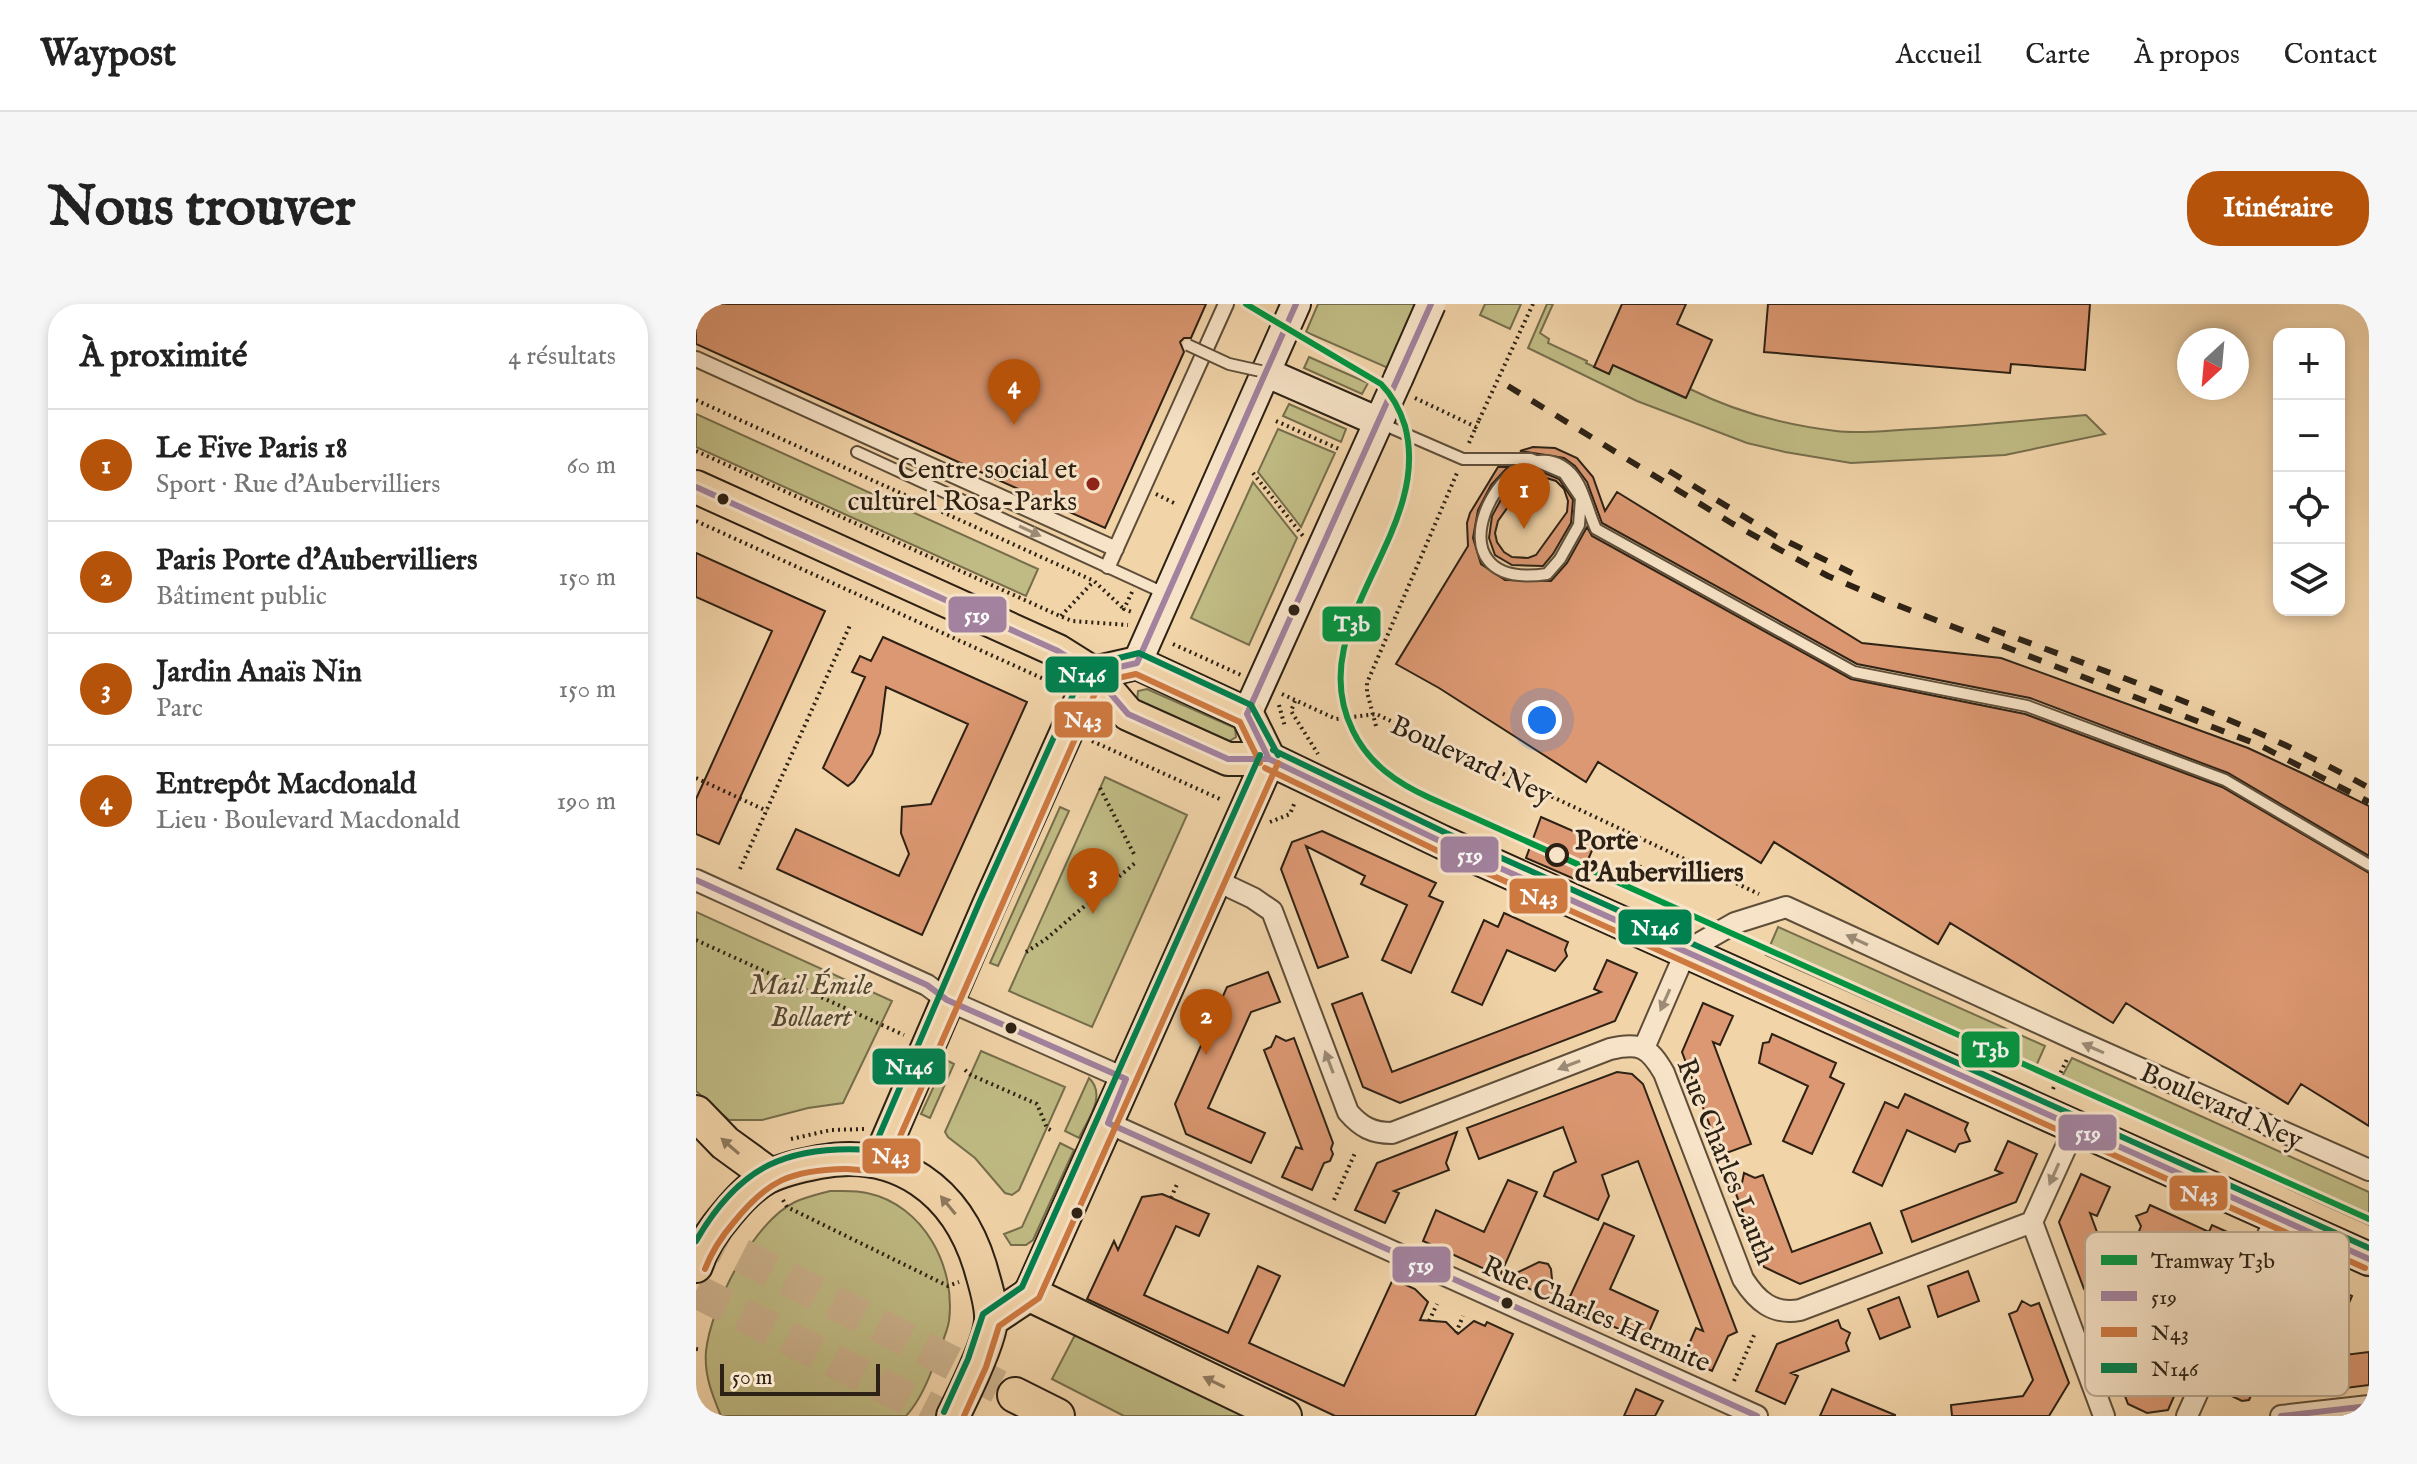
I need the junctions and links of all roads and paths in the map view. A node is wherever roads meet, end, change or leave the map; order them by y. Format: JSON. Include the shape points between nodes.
{"nodes":[{"id":1,"x":1226,"y":304,"type":"edge"},
{"id":2,"x":1431,"y":304,"type":"edge"},
{"id":3,"x":1533,"y":304,"type":"edge"},
{"id":4,"x":1290,"y":316,"type":"edge"},
{"id":5,"x":1188,"y":345,"type":"dead end"},
{"id":6,"x":696,"y":359,"type":"edge"},
{"id":7,"x":1265,"y":372,"type":"junction"},
{"id":8,"x":1406,"y":389,"type":"junction"},
{"id":9,"x":696,"y":400,"type":"edge"},
{"id":10,"x":1276,"y":421,"type":"dead end"},
{"id":11,"x":1379,"y":422,"type":"junction"},
{"id":12,"x":1476,"y":427,"type":"junction"},
{"id":13,"x":696,"y":451,"type":"edge"},
{"id":14,"x":857,"y":452,"type":"dead end"},
{"id":15,"x":1345,"y":452,"type":"dead end"},
{"id":16,"x":1463,"y":459,"type":"junction"},
{"id":17,"x":1253,"y":473,"type":"dead end"},
{"id":18,"x":696,"y":487,"type":"edge"},
{"id":19,"x":696,"y":521,"type":"edge"},
{"id":20,"x":1304,"y":537,"type":"dead end"},
{"id":21,"x":1116,"y":549,"type":"junction"},
{"id":22,"x":1108,"y":566,"type":"junction"},
{"id":23,"x":1094,"y":581,"type":"junction"},
{"id":24,"x":1167,"y":595,"type":"junction"},
{"id":25,"x":1124,"y":609,"type":"dead end"},
{"id":26,"x":1060,"y":616,"type":"junction"},
{"id":27,"x":851,"y":623,"type":"dead end"},
{"id":28,"x":1056,"y":625,"type":"dead end"},
{"id":29,"x":1134,"y":627,"type":"dead end"},
{"id":30,"x":1166,"y":641,"type":"dead end"},
{"id":31,"x":1137,"y":663,"type":"junction"},
{"id":32,"x":1093,"y":673,"type":"junction"},
{"id":33,"x":1250,"y":679,"type":"dead end"},
{"id":34,"x":1046,"y":680,"type":"dead end"},
{"id":35,"x":1295,"y":701,"type":"junction"},
{"id":36,"x":1247,"y":714,"type":"junction"},
{"id":37,"x":1372,"y":715,"type":"junction"},
{"id":38,"x":1376,"y":726,"type":"dead end"},
{"id":39,"x":1090,"y":740,"type":"dead end"},
{"id":40,"x":1278,"y":746,"type":"junction"},
{"id":41,"x":1318,"y":754,"type":"dead end"},
{"id":42,"x":696,"y":778,"type":"edge"},
{"id":43,"x":1100,"y":788,"type":"dead end"},
{"id":44,"x":1297,"y":797,"type":"dead end"},
{"id":45,"x":1229,"y":803,"type":"dead end"},
{"id":46,"x":767,"y":811,"type":"junction"},
{"id":47,"x":1270,"y":822,"type":"dead end"},
{"id":48,"x":1135,"y":856,"type":"dead end"},
{"id":49,"x":1135,"y":863,"type":"dead end"},
{"id":50,"x":1634,"y":864,"type":"dead end"},
{"id":51,"x":2369,"y":865,"type":"edge"},
{"id":52,"x":740,"y":869,"type":"dead end"},
{"id":53,"x":1667,"y":879,"type":"dead end"},
{"id":54,"x":696,"y":880,"type":"edge"},
{"id":55,"x":1215,"y":880,"type":"junction"},
{"id":56,"x":1786,"y":907,"type":"junction"},
{"id":57,"x":696,"y":940,"type":"edge"},
{"id":58,"x":1686,"y":951,"type":"junction"},
{"id":59,"x":1026,"y":952,"type":"dead end"},
{"id":60,"x":947,"y":1000,"type":"junction"},
{"id":61,"x":910,"y":1038,"type":"dead end"},
{"id":62,"x":2076,"y":1040,"type":"junction"},
{"id":63,"x":1644,"y":1048,"type":"junction"},
{"id":64,"x":965,"y":1070,"type":"dead end"},
{"id":65,"x":1126,"y":1079,"type":"junction"},
{"id":66,"x":2053,"y":1088,"type":"dead end"},
{"id":67,"x":696,"y":1113,"type":"edge"},
{"id":68,"x":1108,"y":1123,"type":"junction"},
{"id":69,"x":2076,"y":1125,"type":"junction"},
{"id":70,"x":1054,"y":1132,"type":"dead end"},
{"id":71,"x":1355,"y":1153,"type":"dead end"},
{"id":72,"x":879,"y":1160,"type":"junction"},
{"id":73,"x":2369,"y":1170,"type":"edge"},
{"id":74,"x":769,"y":1175,"type":"junction"},
{"id":75,"x":1178,"y":1182,"type":"dead end"},
{"id":76,"x":1171,"y":1198,"type":"dead end"},
{"id":77,"x":1334,"y":1200,"type":"dead end"},
{"id":78,"x":2276,"y":1217,"type":"junction"},
{"id":79,"x":2032,"y":1222,"type":"junction"},
{"id":80,"x":2269,"y":1232,"type":"edge"},
{"id":81,"x":2309,"y":1232,"type":"edge"},
{"id":82,"x":2349,"y":1250,"type":"edge"},
{"id":83,"x":2369,"y":1259,"type":"edge"},
{"id":84,"x":697,"y":1261,"type":"edge"},
{"id":85,"x":982,"y":1274,"type":"junction"},
{"id":86,"x":948,"y":1286,"type":"dead end"},
{"id":87,"x":1030,"y":1294,"type":"junction"},
{"id":88,"x":1437,"y":1304,"type":"dead end"},
{"id":89,"x":1463,"y":1316,"type":"dead end"},
{"id":90,"x":991,"y":1320,"type":"junction"},
{"id":91,"x":1429,"y":1321,"type":"dead end"},
{"id":92,"x":1456,"y":1333,"type":"dead end"},
{"id":93,"x":1755,"y":1333,"type":"dead end"},
{"id":94,"x":2085,"y":1365,"type":"edge"},
{"id":95,"x":1734,"y":1381,"type":"dead end"},
{"id":96,"x":1015,"y":1395,"type":"tunnel mouth"},
{"id":97,"x":2097,"y":1396,"type":"edge"},
{"id":98,"x":2194,"y":1396,"type":"edge"},
{"id":99,"x":2369,"y":1406,"type":"edge"},
{"id":100,"x":953,"y":1416,"type":"edge"},
{"id":101,"x":1057,"y":1416,"type":"edge"},
{"id":102,"x":1284,"y":1416,"type":"edge"},
{"id":103,"x":1757,"y":1416,"type":"edge"},
{"id":104,"x":2104,"y":1416,"type":"edge"},
{"id":105,"x":2187,"y":1416,"type":"edge"},
{"id":106,"x":2281,"y":1416,"type":"edge"}],
"edges":[{"from":1,"to":21,"type":"street"},
{"from":2,"to":8,"type":"main road","bridge":true},
{"from":3,"to":12,"type":"path","bridge":true},
{"from":4,"to":7,"type":"main road"},
{"from":5,"to":7,"type":"lane","bridge":true,"via":[[1229,364]]},
{"from":6,"to":21,"type":"street"},
{"from":7,"to":11,"type":"main road"},
{"from":7,"to":24,"type":"main road"},
{"from":8,"to":11,"type":"main road"},
{"from":8,"to":12,"type":"path"},
{"from":9,"to":23,"type":"path"},
{"from":10,"to":15,"type":"path"},
{"from":11,"to":16,"type":"lane"},
{"from":11,"to":36,"type":"main road"},
{"from":12,"to":16,"type":"path"},
{"from":13,"to":26,"type":"path"},
{"from":14,"to":22,"type":"lane","one_way":true},
{"from":16,"to":37,"type":"path","via":[[1367,683]]},
{"from":16,"to":51,"type":"lane","via":[[1531,459],[1542,464],[1564,473],[1581,498],[1579,525],[1547,574],[1526,577],[1502,571],[1485,556],[1478,536],[1484,513],[1516,467],[1528,464],[1539,460],[1561,465],[1580,483],[1596,529],[1854,672],[2041,711],[2225,780]]},
{"from":17,"to":20,"type":"path"},
{"from":18,"to":32,"type":"main road","via":[[1047,645]]},
{"from":19,"to":34,"type":"path"},
{"from":21,"to":22,"type":"street"},
{"from":22,"to":23,"type":"path"},
{"from":22,"to":24,"type":"lane"},
{"from":23,"to":25,"type":"path"},
{"from":23,"to":26,"type":"path"},
{"from":24,"to":31,"type":"main road"},
{"from":26,"to":28,"type":"path"},
{"from":26,"to":29,"type":"path"},
{"from":27,"to":46,"type":"path"},
{"from":30,"to":33,"type":"path"},
{"from":31,"to":32,"type":"main road"},
{"from":31,"to":36,"type":"main road"},
{"from":32,"to":40,"type":"main road","via":[[1128,714],[1228,759]]},
{"from":32,"to":60,"type":"main road"},
{"from":35,"to":37,"type":"path","name":"Boulevard Ney","via":[[1336,719]]},
{"from":35,"to":40,"type":"path","name":"Boulevard Ney","via":[[1278,692]]},
{"from":35,"to":41,"type":"path","via":[[1291,711]]},
{"from":36,"to":40,"type":"main road"},
{"from":37,"to":38,"type":"path"},
{"from":37,"to":56,"type":"path","name":"Boulevard Ney"},
{"from":39,"to":45,"type":"path"},
{"from":40,"to":55,"type":"main road"},
{"from":40,"to":58,"type":"main road","via":[[1442,842]]},
{"from":42,"to":46,"type":"path"},
{"from":43,"to":48,"type":"path"},
{"from":44,"to":47,"type":"path","via":[[1290,814]]},
{"from":46,"to":52,"type":"path"},
{"from":49,"to":59,"type":"path"},
{"from":50,"to":53,"type":"path"},
{"from":54,"to":60,"type":"street","via":[[927,985]]},
{"from":63,"to":55,"type":"street","one_way":true,"via":[[1610,1049],[1392,1133],[1366,1129],[1348,1112],[1272,911]]},
{"from":55,"to":65,"type":"main road"},
{"from":56,"to":58,"type":"street","via":[[1735,923]]},
{"from":62,"to":56,"type":"street","name":"Boulevard Ney","one_way":true},
{"from":57,"to":61,"type":"path"},
{"from":58,"to":63,"type":"street","name":"Rue Charles Lauth","one_way":true},
{"from":58,"to":69,"type":"main road"},
{"from":60,"to":65,"type":"street"},
{"from":60,"to":72,"type":"main road"},
{"from":62,"to":66,"type":"path"},
{"from":73,"to":62,"type":"street","name":"Boulevard Ney","one_way":true},
{"from":63,"to":79,"type":"street","name":"Rue Charles Lauth","via":[[1664,1073],[1743,1279],[1767,1307],[1800,1310]]},
{"from":64,"to":70,"type":"path","via":[[1037,1104]]},
{"from":65,"to":68,"type":"main road"},
{"from":74,"to":67,"type":"highway","one_way":true,"via":[[725,1143]]},
{"from":68,"to":87,"type":"main road"},
{"from":68,"to":103,"type":"street","name":"Rue Charles Hermite"},
{"from":69,"to":78,"type":"main road"},
{"from":69,"to":79,"type":"street","one_way":true},
{"from":71,"to":77,"type":"path"},
{"from":72,"to":74,"type":"main road","via":[[844,1157]]},
{"from":85,"to":72,"type":"main road","one_way":true,"via":[[973,1244],[937,1192]]},
{"from":74,"to":84,"type":"main road","via":[[716,1227]]},
{"from":74,"to":86,"type":"path","via":[[787,1207]]},
{"from":75,"to":76,"type":"path"},
{"from":78,"to":80,"type":"street"},
{"from":78,"to":81,"type":"main road"},
{"from":79,"to":94,"type":"street"},
{"from":82,"to":83,"type":"main road"},
{"from":85,"to":87,"type":"main road"},
{"from":85,"to":90,"type":"main road"},
{"from":87,"to":90,"type":"main road"},
{"from":102,"to":87,"type":"highway","one_way":true},
{"from":88,"to":91,"type":"path"},
{"from":89,"to":92,"type":"path"},
{"from":90,"to":100,"type":"main road"},
{"from":93,"to":95,"type":"path"},
{"from":96,"to":101,"type":"highway"},
{"from":97,"to":104,"type":"street"},
{"from":98,"to":105,"type":"street"},
{"from":99,"to":106,"type":"street"}]}
